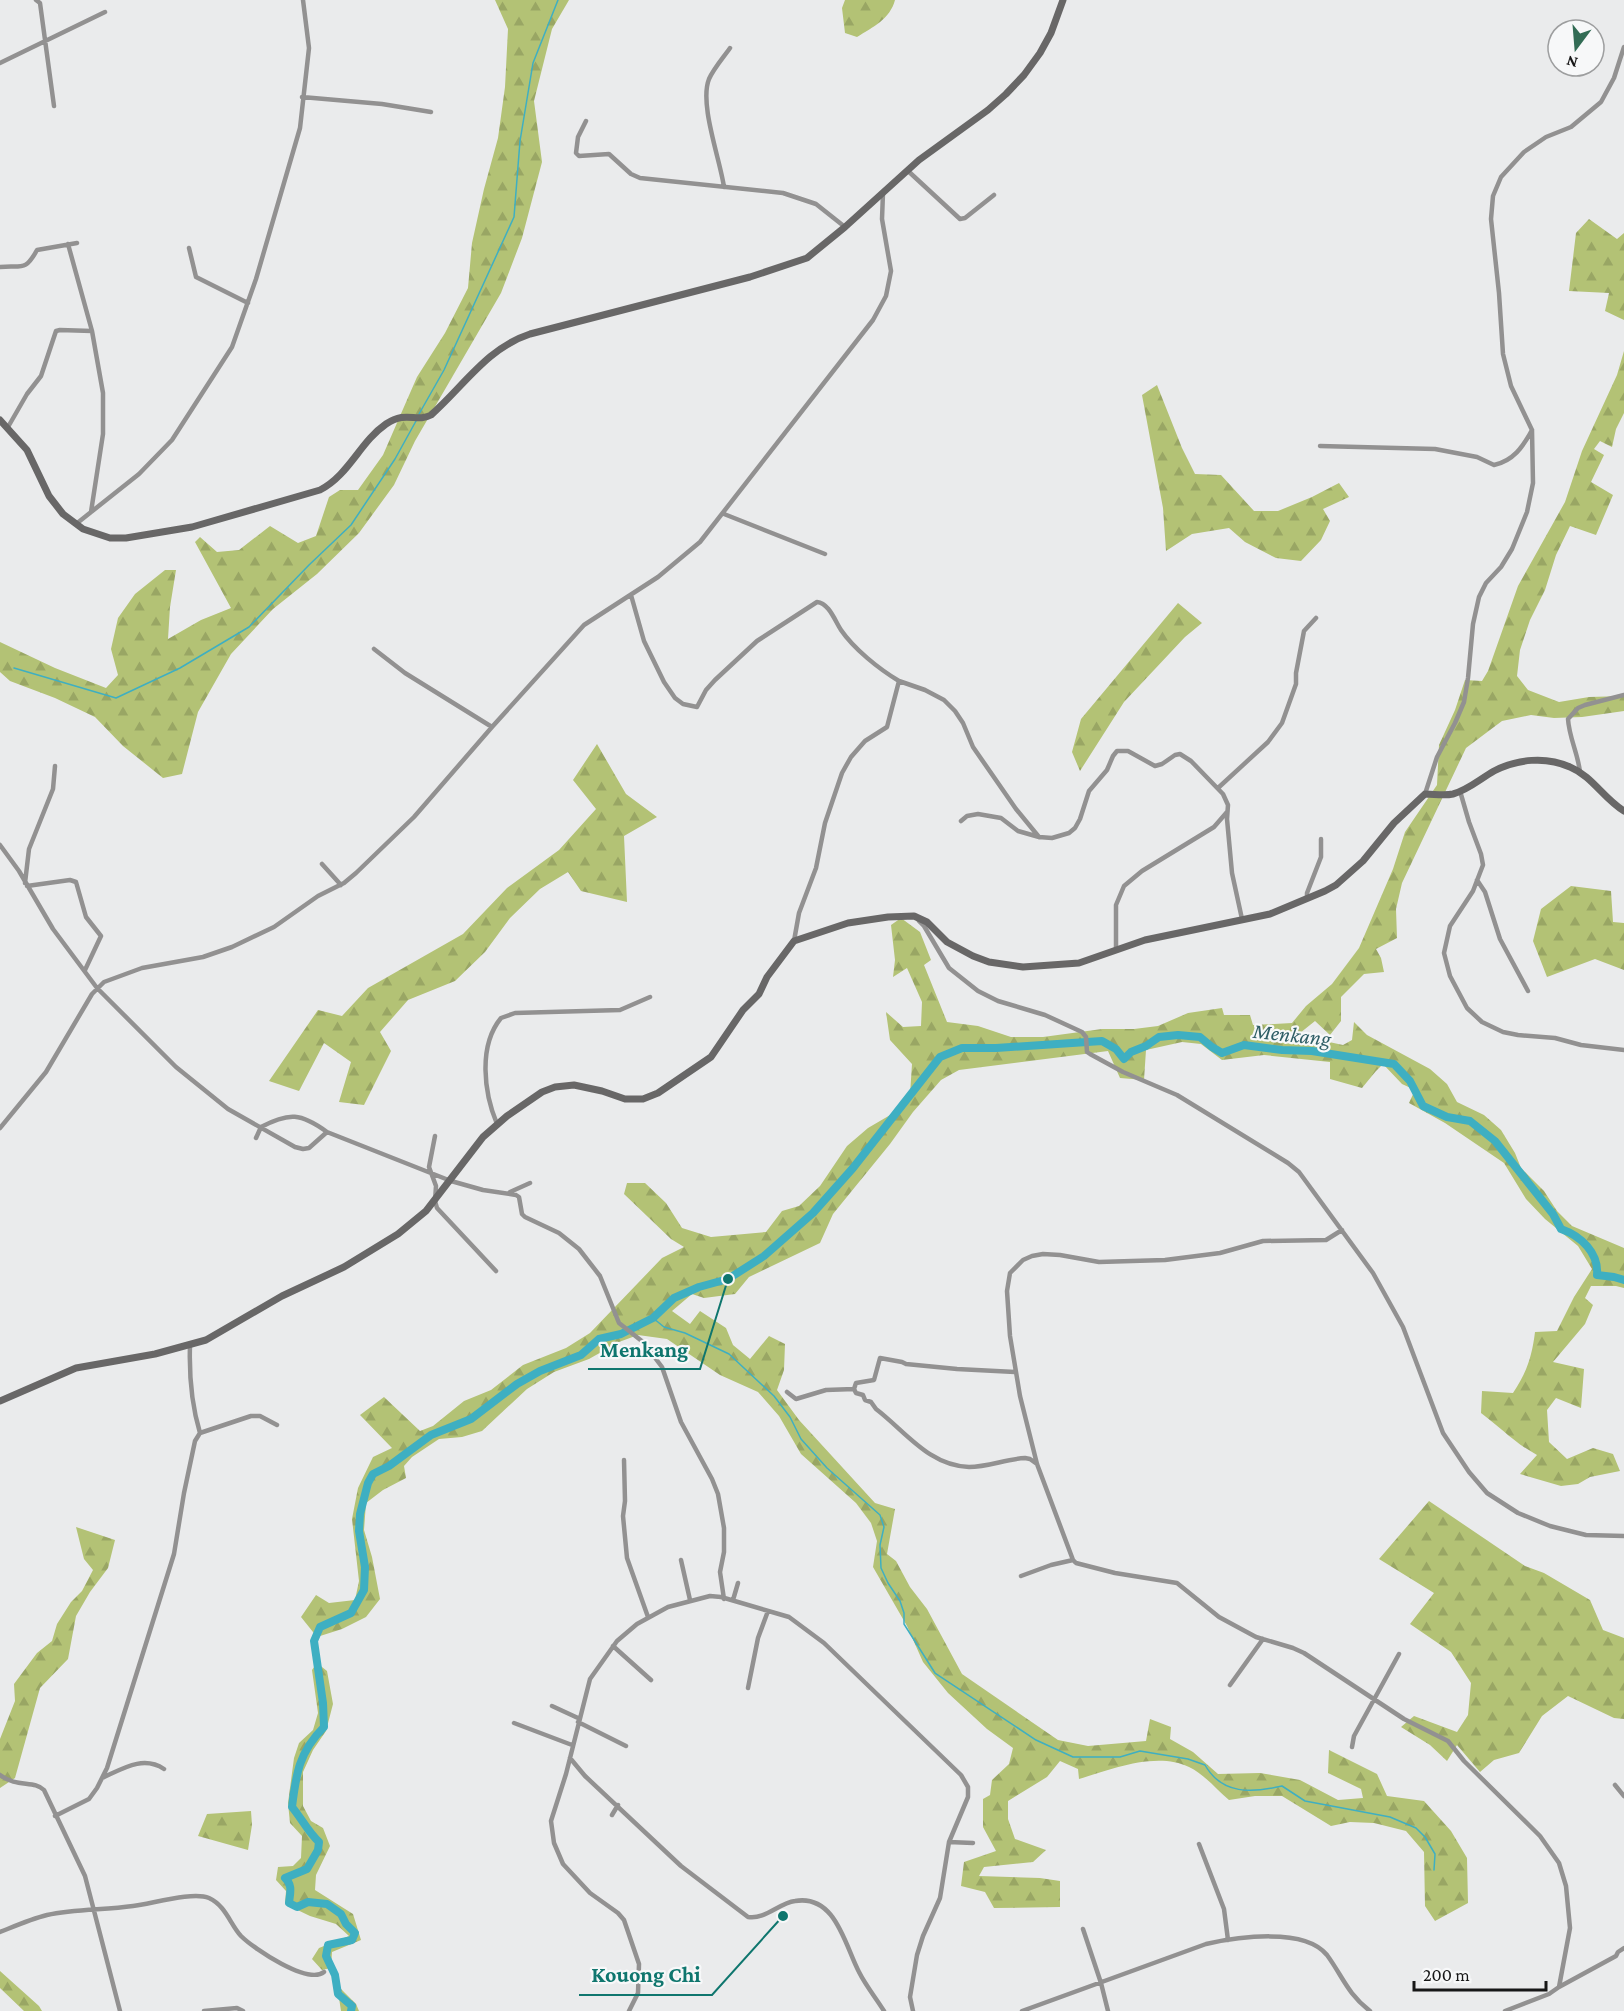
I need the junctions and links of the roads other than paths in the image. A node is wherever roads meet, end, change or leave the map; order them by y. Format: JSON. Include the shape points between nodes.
{"nodes":[{"id":1,"x":36,"y":0,"type":"edge"},
{"id":2,"x":303,"y":0,"type":"edge"},
{"id":3,"x":1063,"y":0,"type":"edge"},
{"id":4,"x":105,"y":12,"type":"dead end"},
{"id":5,"x":45,"y":40,"type":"junction"},
{"id":6,"x":1624,"y":47,"type":"edge"},
{"id":7,"x":730,"y":48,"type":"dead end"},
{"id":8,"x":0,"y":63,"type":"edge"},
{"id":9,"x":302,"y":98,"type":"junction"},
{"id":10,"x":54,"y":106,"type":"dead end"},
{"id":11,"x":431,"y":112,"type":"dead end"},
{"id":12,"x":586,"y":121,"type":"dead end"},
{"id":13,"x":908,"y":170,"type":"junction"},
{"id":14,"x":724,"y":187,"type":"junction"},
{"id":15,"x":883,"y":193,"type":"junction"},
{"id":16,"x":994,"y":195,"type":"dead end"},
{"id":17,"x":845,"y":227,"type":"junction"},
{"id":18,"x":77,"y":243,"type":"dead end"},
{"id":19,"x":68,"y":244,"type":"junction"},
{"id":20,"x":189,"y":248,"type":"dead end"},
{"id":21,"x":0,"y":267,"type":"edge"},
{"id":22,"x":248,"y":303,"type":"junction"},
{"id":23,"x":92,"y":331,"type":"junction"},
{"id":24,"x":0,"y":420,"type":"edge"},
{"id":25,"x":8,"y":427,"type":"junction"},
{"id":26,"x":1532,"y":430,"type":"junction"},
{"id":27,"x":1320,"y":446,"type":"dead end"},
{"id":28,"x":90,"y":513,"type":"junction"},
{"id":29,"x":724,"y":514,"type":"junction"},
{"id":30,"x":76,"y":524,"type":"junction"},
{"id":31,"x":825,"y":554,"type":"dead end"},
{"id":32,"x":631,"y":595,"type":"junction"},
{"id":33,"x":1316,"y":618,"type":"dead end"},
{"id":34,"x":374,"y":649,"type":"dead end"},
{"id":35,"x":899,"y":681,"type":"junction"},
{"id":36,"x":1624,"y":695,"type":"edge"},
{"id":37,"x":492,"y":727,"type":"junction"},
{"id":38,"x":55,"y":766,"type":"dead end"},
{"id":39,"x":1580,"y":773,"type":"junction"},
{"id":40,"x":1218,"y":788,"type":"junction"},
{"id":41,"x":1460,"y":791,"type":"junction"},
{"id":42,"x":1425,"y":794,"type":"junction"},
{"id":43,"x":1227,"y":812,"type":"junction"},
{"id":44,"x":1624,"y":812,"type":"edge"},
{"id":45,"x":961,"y":821,"type":"dead end"},
{"id":46,"x":1038,"y":837,"type":"junction"},
{"id":47,"x":1321,"y":839,"type":"dead end"},
{"id":48,"x":0,"y":845,"type":"edge"},
{"id":49,"x":322,"y":864,"type":"dead end"},
{"id":50,"x":1477,"y":880,"type":"junction"},
{"id":51,"x":26,"y":884,"type":"junction"},
{"id":52,"x":341,"y":885,"type":"junction"},
{"id":53,"x":1307,"y":898,"type":"junction"},
{"id":54,"x":914,"y":916,"type":"junction"},
{"id":55,"x":1242,"y":919,"type":"junction"},
{"id":56,"x":794,"y":941,"type":"junction"},
{"id":57,"x":1116,"y":948,"type":"junction"},
{"id":58,"x":85,"y":970,"type":"junction"},
{"id":59,"x":97,"y":988,"type":"junction"},
{"id":60,"x":1528,"y":991,"type":"dead end"},
{"id":61,"x":650,"y":997,"type":"dead end"},
{"id":62,"x":1624,"y":1050,"type":"edge"},
{"id":63,"x":497,"y":1124,"type":"junction"},
{"id":64,"x":261,"y":1127,"type":"junction"},
{"id":65,"x":0,"y":1128,"type":"edge"},
{"id":66,"x":327,"y":1132,"type":"junction"},
{"id":67,"x":435,"y":1136,"type":"dead end"},
{"id":68,"x":256,"y":1138,"type":"dead end"},
{"id":69,"x":429,"y":1171,"type":"junction"},
{"id":70,"x":451,"y":1181,"type":"junction"},
{"id":71,"x":530,"y":1183,"type":"dead end"},
{"id":72,"x":507,"y":1193,"type":"junction"},
{"id":73,"x":435,"y":1202,"type":"junction"},
{"id":74,"x":1342,"y":1230,"type":"junction"},
{"id":75,"x":495,"y":1271,"type":"dead end"},
{"id":76,"x":190,"y":1345,"type":"junction"},
{"id":77,"x":1015,"y":1372,"type":"junction"},
{"id":78,"x":854,"y":1389,"type":"junction"},
{"id":79,"x":787,"y":1392,"type":"dead end"},
{"id":80,"x":0,"y":1401,"type":"edge"},
{"id":81,"x":277,"y":1425,"type":"dead end"},
{"id":82,"x":200,"y":1433,"type":"junction"},
{"id":83,"x":624,"y":1461,"type":"dead end"},
{"id":84,"x":1037,"y":1464,"type":"junction"},
{"id":85,"x":1624,"y":1536,"type":"edge"},
{"id":86,"x":681,"y":1560,"type":"dead end"},
{"id":87,"x":1073,"y":1560,"type":"junction"},
{"id":88,"x":1021,"y":1576,"type":"dead end"},
{"id":89,"x":738,"y":1584,"type":"dead end"},
{"id":90,"x":724,"y":1599,"type":"junction"},
{"id":91,"x":690,"y":1600,"type":"junction"},
{"id":92,"x":733,"y":1600,"type":"junction"},
{"id":93,"x":768,"y":1611,"type":"junction"},
{"id":94,"x":648,"y":1617,"type":"junction"},
{"id":95,"x":1263,"y":1639,"type":"junction"},
{"id":96,"x":613,"y":1646,"type":"junction"},
{"id":97,"x":1399,"y":1654,"type":"dead end"},
{"id":98,"x":651,"y":1680,"type":"dead end"},
{"id":99,"x":1230,"y":1685,"type":"dead end"},
{"id":100,"x":748,"y":1688,"type":"dead end"},
{"id":101,"x":1375,"y":1699,"type":"junction"},
{"id":102,"x":552,"y":1706,"type":"dead end"},
{"id":103,"x":578,"y":1720,"type":"junction"},
{"id":104,"x":514,"y":1723,"type":"dead end"},
{"id":105,"x":572,"y":1745,"type":"junction"},
{"id":106,"x":626,"y":1746,"type":"dead end"},
{"id":107,"x":1352,"y":1747,"type":"dead end"},
{"id":108,"x":570,"y":1758,"type":"junction"},
{"id":109,"x":164,"y":1769,"type":"dead end"},
{"id":110,"x":0,"y":1775,"type":"edge"},
{"id":111,"x":102,"y":1778,"type":"junction"},
{"id":112,"x":1615,"y":1785,"type":"dead end"},
{"id":113,"x":1624,"y":1796,"type":"edge"},
{"id":114,"x":618,"y":1805,"type":"junction"},
{"id":115,"x":612,"y":1815,"type":"dead end"},
{"id":116,"x":55,"y":1816,"type":"junction"},
{"id":117,"x":949,"y":1842,"type":"junction"},
{"id":118,"x":973,"y":1843,"type":"dead end"},
{"id":119,"x":1199,"y":1844,"type":"dead end"},
{"id":120,"x":93,"y":1909,"type":"junction"},
{"id":121,"x":1083,"y":1929,"type":"dead end"},
{"id":122,"x":0,"y":1932,"type":"edge"},
{"id":123,"x":1228,"y":1940,"type":"junction"},
{"id":124,"x":1624,"y":1948,"type":"edge"},
{"id":125,"x":324,"y":1972,"type":"dead end"},
{"id":126,"x":1101,"y":1983,"type":"junction"},
{"id":127,"x":1559,"y":1987,"type":"junction"},
{"id":128,"x":120,"y":2011,"type":"edge"},
{"id":129,"x":204,"y":2011,"type":"edge"},
{"id":130,"x":243,"y":2011,"type":"edge"},
{"id":131,"x":629,"y":2011,"type":"edge"},
{"id":132,"x":884,"y":2011,"type":"edge"},
{"id":133,"x":913,"y":2011,"type":"edge"},
{"id":134,"x":1022,"y":2011,"type":"edge"},
{"id":135,"x":1108,"y":2011,"type":"edge"},
{"id":136,"x":1370,"y":2011,"type":"edge"},
{"id":137,"x":1505,"y":2011,"type":"edge"}],
"edges":[{"from":1,"to":5,"type":"street","via":[[40,3]]},
{"from":2,"to":9,"type":"street","via":[[309,48]]},
{"from":3,"to":13,"type":"street","via":[[1040,53],[1015,85]]},
{"from":4,"to":5,"type":"street"},
{"from":5,"to":8,"type":"street"},
{"from":5,"to":10,"type":"street"},
{"from":6,"to":26,"type":"street","via":[[1601,102],[1571,127],[1524,152],[1506,171],[1493,196],[1490,215],[1503,354],[1511,386]]},
{"from":7,"to":14,"type":"street","via":[[706,87]]},
{"from":9,"to":11,"type":"street"},
{"from":9,"to":22,"type":"street","via":[[300,128]]},
{"from":12,"to":14,"type":"street","via":[[576,145],[579,156],[609,154],[640,178]]},
{"from":13,"to":15,"type":"street"},
{"from":13,"to":16,"type":"street","via":[[960,219]]},
{"from":14,"to":17,"type":"street","via":[[783,193],[802,199],[816,204]]},
{"from":15,"to":17,"type":"street"},
{"from":15,"to":29,"type":"street","via":[[882,219],[891,271],[883,303]]},
{"from":17,"to":30,"type":"street","via":[[795,263],[517,339],[476,368],[431,415],[401,417],[385,425],[337,479],[320,490],[168,532],[116,538]]},
{"from":18,"to":19,"type":"street"},
{"from":19,"to":21,"type":"street","via":[[37,250],[31,263]]},
{"from":19,"to":23,"type":"street"},
{"from":20,"to":22,"type":"street","via":[[196,277]]},
{"from":22,"to":28,"type":"street","via":[[225,361],[172,440],[139,474]]},
{"from":23,"to":25,"type":"street","via":[[56,331],[41,376]]},
{"from":23,"to":28,"type":"street","via":[[100,369],[103,416]]},
{"from":24,"to":25,"type":"street"},
{"from":25,"to":30,"type":"street","via":[[27,450],[54,504]]},
{"from":26,"to":27,"type":"street","via":[[1518,452],[1506,462],[1494,465],[1477,457],[1435,449]]},
{"from":26,"to":42,"type":"street","via":[[1533,483],[1527,512],[1505,562],[1479,597],[1464,702],[1437,757]]},
{"from":28,"to":30,"type":"street"},
{"from":29,"to":31,"type":"street"},
{"from":29,"to":32,"type":"street","via":[[686,555]]},
{"from":32,"to":35,"type":"street","via":[[644,641],[664,682],[675,698],[690,707],[697,707],[715,680],[757,641],[817,602],[825,605],[857,649]]},
{"from":32,"to":37,"type":"street","via":[[584,625]]},
{"from":33,"to":40,"type":"street","via":[[1304,631],[1296,684],[1278,730]]},
{"from":34,"to":37,"type":"street","via":[[405,674]]},
{"from":35,"to":46,"type":"street","via":[[944,700],[955,711],[973,747]]},
{"from":35,"to":56,"type":"street","via":[[887,728],[865,741],[842,773]]},
{"from":36,"to":39,"type":"street","via":[[1578,708],[1568,719]]},
{"from":37,"to":52,"type":"street","via":[[400,832]]},
{"from":38,"to":51,"type":"street","via":[[53,789],[29,849]]},
{"from":39,"to":41,"type":"street","via":[[1563,765],[1530,760],[1493,771]]},
{"from":39,"to":44,"type":"street"},
{"from":40,"to":43,"type":"street","via":[[1227,802]]},
{"from":40,"to":46,"type":"street","via":[[1180,754],[1155,766],[1120,750],[1089,790],[1073,830],[1052,838]]},
{"from":41,"to":42,"type":"street"},
{"from":41,"to":50,"type":"street","via":[[1483,861]]},
{"from":42,"to":53,"type":"street","via":[[1336,885]]},
{"from":43,"to":55,"type":"street","via":[[1232,873]]},
{"from":43,"to":57,"type":"street","via":[[1214,827],[1124,886],[1116,905]]},
{"from":45,"to":46,"type":"street","via":[[978,814],[998,817],[1018,831]]},
{"from":47,"to":53,"type":"street","via":[[1322,853]]},
{"from":48,"to":51,"type":"street"},
{"from":49,"to":52,"type":"street"},
{"from":50,"to":60,"type":"street","via":[[1485,892],[1500,939]]},
{"from":50,"to":62,"type":"street","via":[[1450,926],[1444,953],[1450,976],[1467,1008],[1482,1022],[1511,1034]]},
{"from":51,"to":58,"type":"street","via":[[53,929]]},
{"from":51,"to":58,"type":"street","via":[[76,882],[86,917],[101,936]]},
{"from":52,"to":59,"type":"street","via":[[274,927],[232,947],[128,972]]},
{"from":53,"to":55,"type":"street","via":[[1277,911]]},
{"from":54,"to":56,"type":"street","via":[[848,923]]},
{"from":54,"to":57,"type":"street","via":[[961,950],[1007,965],[1045,967],[1079,963]]},
{"from":54,"to":74,"type":"street","via":[[949,968],[965,982],[988,997],[1037,1012],[1082,1032],[1090,1054],[1177,1095],[1288,1163]]},
{"from":55,"to":57,"type":"street"},
{"from":56,"to":63,"type":"street","via":[[711,1057],[658,1093],[643,1099],[624,1099],[584,1086],[563,1086],[542,1092]]},
{"from":58,"to":59,"type":"street"},
{"from":59,"to":64,"type":"street","via":[[200,1088]]},
{"from":59,"to":65,"type":"street","via":[[46,1072]]},
{"from":61,"to":63,"type":"street","via":[[620,1010],[515,1012],[503,1016],[491,1037],[485,1065]]},
{"from":63,"to":70,"type":"street"},
{"from":64,"to":66,"type":"street","via":[[294,1116],[310,1120]]},
{"from":64,"to":66,"type":"street","via":[[303,1149]]},
{"from":64,"to":68,"type":"street"},
{"from":66,"to":69,"type":"street"},
{"from":67,"to":69,"type":"street"},
{"from":69,"to":70,"type":"street"},
{"from":69,"to":73,"type":"street","via":[[436,1186]]},
{"from":70,"to":72,"type":"street"},
{"from":70,"to":73,"type":"street"},
{"from":71,"to":72,"type":"street"},
{"from":72,"to":90,"type":"street","via":[[519,1197],[525,1217],[559,1233],[579,1249],[600,1276],[613,1313],[662,1367],[681,1422],[716,1486],[724,1528],[720,1572]]},
{"from":73,"to":75,"type":"street"},
{"from":73,"to":76,"type":"street","via":[[344,1268]]},
{"from":74,"to":77,"type":"street","via":[[1326,1240],[1263,1241],[1220,1253],[1166,1260],[1099,1262],[1043,1254],[1027,1258],[1010,1273],[1007,1282]]},
{"from":74,"to":85,"type":"street","via":[[1373,1272],[1398,1317],[1447,1441],[1483,1489],[1518,1513],[1550,1526],[1586,1535]]},
{"from":76,"to":80,"type":"street","via":[[76,1368]]},
{"from":76,"to":82,"type":"street","via":[[189,1373]]},
{"from":77,"to":78,"type":"street","via":[[906,1364],[880,1358],[874,1380],[856,1383]]},
{"from":77,"to":84,"type":"street"},
{"from":78,"to":79,"type":"street","via":[[826,1390],[796,1399]]},
{"from":78,"to":84,"type":"street","via":[[937,1458],[970,1467],[1024,1458]]},
{"from":81,"to":82,"type":"street","via":[[251,1416]]},
{"from":82,"to":111,"type":"street","via":[[195,1441],[174,1554]]},
{"from":83,"to":94,"type":"street","via":[[627,1558]]},
{"from":84,"to":87,"type":"street"},
{"from":86,"to":91,"type":"street"},
{"from":87,"to":88,"type":"street"},
{"from":87,"to":95,"type":"street","via":[[1079,1565],[1115,1573],[1177,1583],[1211,1612]]},
{"from":89,"to":92,"type":"street"},
{"from":90,"to":91,"type":"street","via":[[710,1596]]},
{"from":90,"to":92,"type":"street"},
{"from":91,"to":94,"type":"street"},
{"from":92,"to":93,"type":"street"},
{"from":93,"to":100,"type":"street"},
{"from":93,"to":117,"type":"street","via":[[789,1617],[824,1643],[961,1775],[968,1786],[968,1797]]},
{"from":94,"to":96,"type":"street"},
{"from":95,"to":99,"type":"street"},
{"from":95,"to":101,"type":"street","via":[[1300,1651]]},
{"from":96,"to":98,"type":"street"},
{"from":96,"to":103,"type":"street","via":[[590,1679]]},
{"from":97,"to":101,"type":"street"},
{"from":101,"to":107,"type":"street"},
{"from":101,"to":127,"type":"street","via":[[1418,1728],[1448,1741],[1554,1855],[1564,1879],[1570,1928]]},
{"from":102,"to":103,"type":"street"},
{"from":103,"to":105,"type":"street"},
{"from":103,"to":106,"type":"street"},
{"from":104,"to":105,"type":"street"},
{"from":105,"to":108,"type":"street"},
{"from":108,"to":114,"type":"street"},
{"from":108,"to":131,"type":"street","via":[[551,1821],[554,1843],[572,1875],[624,1920],[639,1964],[638,1992]]},
{"from":109,"to":111,"type":"street","via":[[149,1762]]},
{"from":110,"to":116,"type":"street","via":[[14,1783],[40,1786]]},
{"from":111,"to":116,"type":"street","via":[[89,1799]]},
{"from":112,"to":113,"type":"street"},
{"from":114,"to":115,"type":"street"},
{"from":114,"to":132,"type":"street","via":[[681,1866],[748,1917],[759,1917],[796,1900],[823,1908],[834,1918],[860,1975]]},
{"from":116,"to":120,"type":"street","via":[[85,1876]]},
{"from":117,"to":118,"type":"street"},
{"from":117,"to":133,"type":"street","via":[[940,1898],[915,1966],[910,1997]]},
{"from":119,"to":123,"type":"street","via":[[1225,1914]]},
{"from":120,"to":122,"type":"street","via":[[45,1915]]},
{"from":120,"to":125,"type":"street","via":[[207,1897],[220,1906],[252,1946],[302,1973],[316,1976]]},
{"from":120,"to":128,"type":"street"},
{"from":121,"to":126,"type":"street"},
{"from":123,"to":126,"type":"street","via":[[1186,1950]]},
{"from":123,"to":136,"type":"street","via":[[1289,1937],[1313,1944],[1326,1953],[1353,1996]]},
{"from":124,"to":127,"type":"street"},
{"from":126,"to":134,"type":"street"},
{"from":126,"to":135,"type":"street"},
{"from":127,"to":137,"type":"street"},
{"from":129,"to":130,"type":"street"}]}
